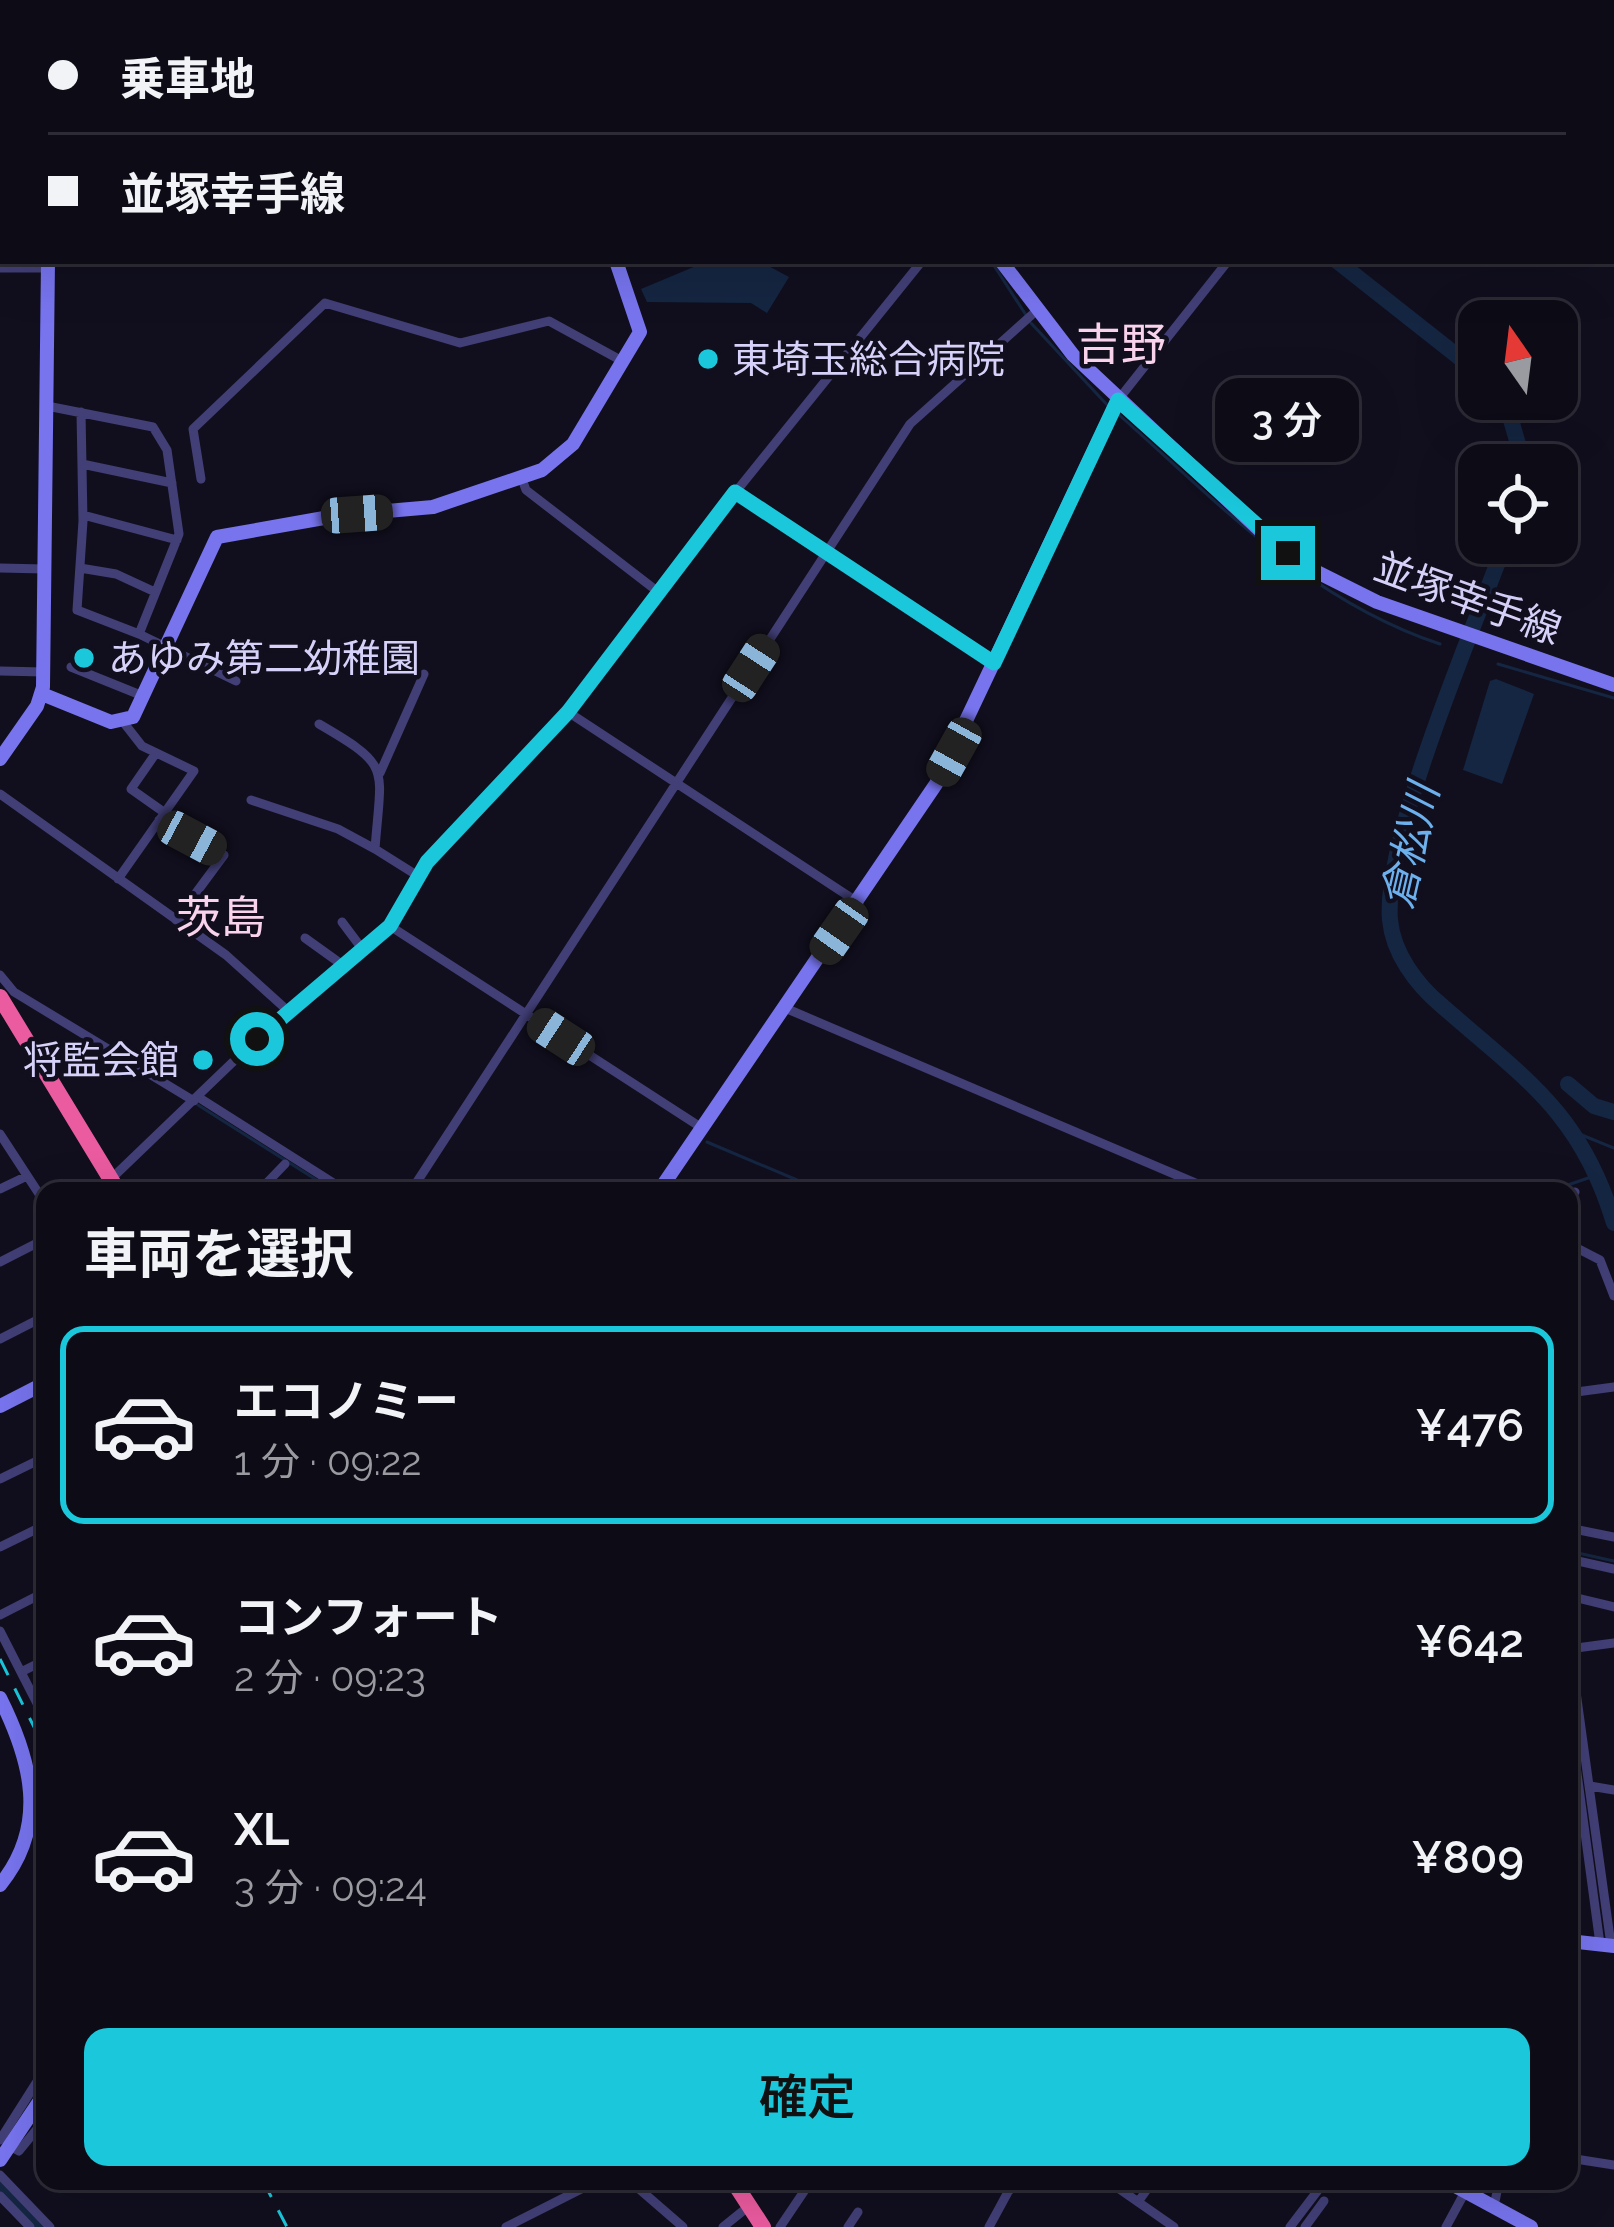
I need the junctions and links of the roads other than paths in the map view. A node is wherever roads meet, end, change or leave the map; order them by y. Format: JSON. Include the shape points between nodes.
{"nodes":[{"id":1,"x":617,"y":264,"type":"edge"},
{"id":2,"x":920,"y":264,"type":"edge"},
{"id":3,"x":1002,"y":264,"type":"edge"},
{"id":4,"x":1226,"y":264,"type":"edge"},
{"id":5,"x":48,"y":265,"type":"edge"},
{"id":6,"x":0,"y":268,"type":"edge"},
{"id":7,"x":1035,"y":312,"type":"junction"},
{"id":8,"x":618,"y":359,"type":"junction"},
{"id":9,"x":1118,"y":400,"type":"junction"},
{"id":10,"x":47,"y":406,"type":"junction"},
{"id":11,"x":80,"y":412,"type":"junction"},
{"id":12,"x":82,"y":464,"type":"junction"},
{"id":13,"x":201,"y":479,"type":"dead end"},
{"id":14,"x":522,"y":479,"type":"junction"},
{"id":15,"x":172,"y":483,"type":"junction"},
{"id":16,"x":735,"y":492,"type":"junction"},
{"id":17,"x":83,"y":515,"type":"junction"},
{"id":18,"x":177,"y":541,"type":"junction"},
{"id":19,"x":825,"y":553,"type":"junction"},
{"id":20,"x":0,"y":568,"type":"edge"},
{"id":21,"x":80,"y":568,"type":"junction"},
{"id":22,"x":45,"y":569,"type":"junction"},
{"id":23,"x":657,"y":591,"type":"junction"},
{"id":24,"x":155,"y":592,"type":"junction"},
{"id":25,"x":139,"y":634,"type":"junction"},
{"id":26,"x":165,"y":649,"type":"junction"},
{"id":27,"x":994,"y":663,"type":"junction"},
{"id":28,"x":71,"y":667,"type":"dead end"},
{"id":29,"x":0,"y":671,"type":"edge"},
{"id":30,"x":44,"y":672,"type":"junction"},
{"id":31,"x":424,"y":674,"type":"dead end"},
{"id":32,"x":236,"y":681,"type":"dead end"},
{"id":33,"x":1614,"y":685,"type":"edge"},
{"id":34,"x":42,"y":694,"type":"junction"},
{"id":35,"x":143,"y":696,"type":"junction"},
{"id":36,"x":568,"y":712,"type":"junction"},
{"id":37,"x":124,"y":723,"type":"junction"},
{"id":38,"x":319,"y":724,"type":"dead end"},
{"id":39,"x":156,"y":753,"type":"junction"},
{"id":40,"x":0,"y":759,"type":"edge"},
{"id":41,"x":380,"y":773,"type":"junction"},
{"id":42,"x":677,"y":782,"type":"junction"},
{"id":43,"x":0,"y":794,"type":"edge"},
{"id":44,"x":251,"y":800,"type":"dead end"},
{"id":45,"x":162,"y":817,"type":"junction"},
{"id":46,"x":375,"y":849,"type":"junction"},
{"id":47,"x":418,"y":876,"type":"junction"},
{"id":48,"x":118,"y":879,"type":"junction"},
{"id":49,"x":859,"y":903,"type":"junction"},
{"id":50,"x":176,"y":920,"type":"junction"},
{"id":51,"x":342,"y":922,"type":"dead end"},
{"id":52,"x":390,"y":926,"type":"junction"},
{"id":53,"x":305,"y":938,"type":"dead end"},
{"id":54,"x":363,"y":950,"type":"junction"},
{"id":55,"x":344,"y":966,"type":"junction"},
{"id":56,"x":0,"y":975,"type":"edge"},
{"id":57,"x":0,"y":997,"type":"edge"},
{"id":58,"x":785,"y":1008,"type":"junction"},
{"id":59,"x":287,"y":1010,"type":"junction"},
{"id":60,"x":526,"y":1015,"type":"junction"},
{"id":61,"x":196,"y":1099,"type":"junction"},
{"id":62,"x":702,"y":1128,"type":"junction"},
{"id":63,"x":0,"y":1134,"type":"edge"},
{"id":64,"x":285,"y":1164,"type":"dead end"},
{"id":65,"x":27,"y":1176,"type":"junction"},
{"id":66,"x":112,"y":1182,"type":"edge"},
{"id":67,"x":117,"y":1182,"type":"edge"},
{"id":68,"x":268,"y":1182,"type":"edge"},
{"id":69,"x":331,"y":1182,"type":"edge"},
{"id":70,"x":417,"y":1182,"type":"edge"},
{"id":71,"x":665,"y":1182,"type":"edge"},
{"id":72,"x":1193,"y":1182,"type":"edge"},
{"id":73,"x":0,"y":1190,"type":"edge"},
{"id":74,"x":36,"y":1190,"type":"edge"},
{"id":75,"x":36,"y":1244,"type":"edge"},
{"id":76,"x":1578,"y":1249,"type":"edge"},
{"id":77,"x":0,"y":1262,"type":"edge"},
{"id":78,"x":1614,"y":1296,"type":"edge"},
{"id":79,"x":36,"y":1321,"type":"edge"},
{"id":80,"x":0,"y":1339,"type":"edge"},
{"id":81,"x":1614,"y":1387,"type":"edge"},
{"id":82,"x":36,"y":1388,"type":"edge"},
{"id":83,"x":1578,"y":1392,"type":"edge"},
{"id":84,"x":0,"y":1406,"type":"edge"},
{"id":85,"x":36,"y":1461,"type":"edge"},
{"id":86,"x":0,"y":1479,"type":"edge"},
{"id":87,"x":36,"y":1529,"type":"edge"},
{"id":88,"x":1578,"y":1530,"type":"edge"},
{"id":89,"x":1614,"y":1538,"type":"edge"},
{"id":90,"x":0,"y":1547,"type":"edge"},
{"id":91,"x":1578,"y":1561,"type":"edge"},
{"id":92,"x":1614,"y":1570,"type":"edge"},
{"id":93,"x":36,"y":1597,"type":"edge"},
{"id":94,"x":1614,"y":1607,"type":"edge"},
{"id":95,"x":1578,"y":1610,"type":"edge"},
{"id":96,"x":0,"y":1615,"type":"edge"},
{"id":97,"x":0,"y":1631,"type":"edge"},
{"id":98,"x":1614,"y":1643,"type":"edge"},
{"id":99,"x":1578,"y":1645,"type":"edge"},
{"id":100,"x":36,"y":1664,"type":"edge"},
{"id":101,"x":21,"y":1672,"type":"junction"},
{"id":102,"x":0,"y":1699,"type":"edge"},
{"id":103,"x":1578,"y":1700,"type":"edge"},
{"id":104,"x":36,"y":1701,"type":"edge"},
{"id":105,"x":1578,"y":1778,"type":"edge"},
{"id":106,"x":1579,"y":1785,"type":"junction"},
{"id":107,"x":1591,"y":1787,"type":"junction"},
{"id":108,"x":1614,"y":1790,"type":"edge"},
{"id":109,"x":36,"y":1802,"type":"edge"},
{"id":110,"x":36,"y":1817,"type":"edge"},
{"id":111,"x":0,"y":1885,"type":"edge"},
{"id":112,"x":1578,"y":1942,"type":"edge"},
{"id":113,"x":1608,"y":1945,"type":"edge"},
{"id":114,"x":36,"y":2087,"type":"edge"},
{"id":115,"x":36,"y":2106,"type":"edge"},
{"id":116,"x":36,"y":2133,"type":"edge"},
{"id":117,"x":2,"y":2153,"type":"edge"},
{"id":118,"x":1578,"y":2159,"type":"edge"},
{"id":119,"x":1614,"y":2165,"type":"edge"},
{"id":120,"x":0,"y":2176,"type":"edge"},
{"id":121,"x":579,"y":2190,"type":"edge"},
{"id":122,"x":640,"y":2190,"type":"edge"},
{"id":123,"x":739,"y":2190,"type":"edge"},
{"id":124,"x":805,"y":2190,"type":"edge"},
{"id":125,"x":1009,"y":2190,"type":"edge"},
{"id":126,"x":1121,"y":2190,"type":"edge"},
{"id":127,"x":1147,"y":2190,"type":"edge"},
{"id":128,"x":1318,"y":2190,"type":"edge"},
{"id":129,"x":1462,"y":2190,"type":"edge"},
{"id":130,"x":1472,"y":2190,"type":"edge"},
{"id":131,"x":1497,"y":2190,"type":"edge"},
{"id":132,"x":1468,"y":2193,"type":"junction"},
{"id":133,"x":0,"y":2196,"type":"edge"},
{"id":134,"x":1324,"y":2201,"type":"dead end"},
{"id":135,"x":1138,"y":2202,"type":"junction"},
{"id":136,"x":749,"y":2206,"type":"junction"},
{"id":137,"x":1494,"y":2207,"type":"junction"},
{"id":138,"x":858,"y":2212,"type":"dead end"},
{"id":139,"x":30,"y":2227,"type":"edge"},
{"id":140,"x":50,"y":2227,"type":"edge"},
{"id":141,"x":506,"y":2227,"type":"edge"},
{"id":142,"x":683,"y":2227,"type":"edge"},
{"id":143,"x":723,"y":2227,"type":"edge"},
{"id":144,"x":763,"y":2227,"type":"edge"},
{"id":145,"x":780,"y":2227,"type":"edge"},
{"id":146,"x":848,"y":2227,"type":"edge"},
{"id":147,"x":989,"y":2227,"type":"edge"},
{"id":148,"x":1174,"y":2227,"type":"edge"},
{"id":149,"x":1290,"y":2227,"type":"edge"},
{"id":150,"x":1305,"y":2227,"type":"edge"},
{"id":151,"x":1446,"y":2227,"type":"edge"},
{"id":152,"x":1531,"y":2227,"type":"edge"}],
"edges":[{"from":1,"to":8,"type":"street","via":[[641,324]]},
{"from":2,"to":16,"type":"street"},
{"from":3,"to":7,"type":"street","name":"並塚幸手線"},
{"from":4,"to":9,"type":"street"},
{"from":5,"to":6,"type":"street"},
{"from":5,"to":10,"type":"street"},
{"from":7,"to":9,"type":"street","name":"並塚幸手線"},
{"from":7,"to":19,"type":"street","via":[[910,424]]},
{"from":8,"to":13,"type":"street","via":[[549,321],[460,344],[325,303],[194,429]]},
{"from":8,"to":14,"type":"street","via":[[573,444]]},
{"from":9,"to":27,"type":"street"},
{"from":9,"to":33,"type":"street","name":"並塚幸手線","via":[[1268,538],[1341,587]]},
{"from":10,"to":11,"type":"street"},
{"from":10,"to":22,"type":"street"},
{"from":11,"to":12,"type":"street"},
{"from":11,"to":15,"type":"street","via":[[153,427]]},
{"from":12,"to":15,"type":"street"},
{"from":12,"to":17,"type":"street"},
{"from":14,"to":23,"type":"street"},
{"from":14,"to":26,"type":"street","via":[[433,507],[217,537]]},
{"from":15,"to":18,"type":"street"},
{"from":16,"to":19,"type":"street"},
{"from":16,"to":23,"type":"street"},
{"from":17,"to":18,"type":"street"},
{"from":17,"to":21,"type":"street"},
{"from":18,"to":24,"type":"street"},
{"from":19,"to":27,"type":"street"},
{"from":19,"to":42,"type":"street"},
{"from":20,"to":22,"type":"street"},
{"from":21,"to":24,"type":"street"},
{"from":21,"to":25,"type":"street","via":[[77,610]]},
{"from":22,"to":30,"type":"street"},
{"from":23,"to":36,"type":"street"},
{"from":24,"to":25,"type":"street"},
{"from":25,"to":26,"type":"street"},
{"from":26,"to":32,"type":"street"},
{"from":26,"to":35,"type":"street"},
{"from":27,"to":49,"type":"street","via":[[936,784]]},
{"from":28,"to":35,"type":"street"},
{"from":29,"to":30,"type":"street"},
{"from":30,"to":34,"type":"street"},
{"from":31,"to":41,"type":"street"},
{"from":34,"to":37,"type":"street"},
{"from":34,"to":40,"type":"street"},
{"from":35,"to":37,"type":"street"},
{"from":36,"to":42,"type":"street"},
{"from":36,"to":47,"type":"street"},
{"from":37,"to":39,"type":"street"},
{"from":38,"to":41,"type":"street","via":[[360,746]]},
{"from":39,"to":45,"type":"street","via":[[131,789]]},
{"from":39,"to":45,"type":"street","via":[[194,771]]},
{"from":41,"to":46,"type":"street"},
{"from":42,"to":49,"type":"street"},
{"from":42,"to":60,"type":"street"},
{"from":43,"to":48,"type":"street"},
{"from":44,"to":46,"type":"street"},
{"from":45,"to":48,"type":"street"},
{"from":45,"to":50,"type":"street","via":[[224,855]]},
{"from":46,"to":47,"type":"street"},
{"from":47,"to":52,"type":"street"},
{"from":48,"to":50,"type":"street"},
{"from":49,"to":58,"type":"street"},
{"from":50,"to":59,"type":"street"},
{"from":51,"to":54,"type":"street"},
{"from":52,"to":54,"type":"street"},
{"from":52,"to":60,"type":"street"},
{"from":53,"to":55,"type":"street"},
{"from":54,"to":55,"type":"street"},
{"from":55,"to":59,"type":"street"},
{"from":56,"to":61,"type":"street","via":[[14,992]]},
{"from":57,"to":66,"type":"highway"},
{"from":58,"to":62,"type":"street"},
{"from":58,"to":72,"type":"street"},
{"from":59,"to":61,"type":"street"},
{"from":60,"to":62,"type":"street"},
{"from":60,"to":70,"type":"street"},
{"from":61,"to":67,"type":"street"},
{"from":61,"to":69,"type":"street"},
{"from":62,"to":71,"type":"street"},
{"from":63,"to":65,"type":"street"},
{"from":64,"to":68,"type":"street"},
{"from":65,"to":73,"type":"street"},
{"from":65,"to":74,"type":"street"},
{"from":75,"to":77,"type":"street"},
{"from":76,"to":78,"type":"street","via":[[1600,1260]]},
{"from":79,"to":80,"type":"street"},
{"from":81,"to":83,"type":"street"},
{"from":82,"to":84,"type":"street"},
{"from":85,"to":86,"type":"street"},
{"from":87,"to":90,"type":"street"},
{"from":88,"to":89,"type":"street"},
{"from":91,"to":92,"type":"street"},
{"from":93,"to":96,"type":"street"},
{"from":94,"to":95,"type":"street"},
{"from":97,"to":101,"type":"street"},
{"from":98,"to":99,"type":"street"},
{"from":100,"to":101,"type":"street"},
{"from":101,"to":104,"type":"street"},
{"from":102,"to":109,"type":"street"},
{"from":103,"to":107,"type":"street"},
{"from":105,"to":106,"type":"street"},
{"from":106,"to":107,"type":"street"},
{"from":106,"to":113,"type":"street"},
{"from":107,"to":108,"type":"street"},
{"from":107,"to":113,"type":"street"},
{"from":110,"to":111,"type":"street"},
{"from":112,"to":113,"type":"street"},
{"from":114,"to":117,"type":"street"},
{"from":115,"to":117,"type":"street"},
{"from":116,"to":117,"type":"street","via":[[27,2147]]},
{"from":118,"to":119,"type":"street"},
{"from":120,"to":140,"type":"street"},
{"from":121,"to":141,"type":"street"},
{"from":122,"to":142,"type":"street"},
{"from":123,"to":136,"type":"highway"},
{"from":124,"to":145,"type":"street"},
{"from":125,"to":147,"type":"street"},
{"from":126,"to":135,"type":"street"},
{"from":127,"to":135,"type":"street"},
{"from":128,"to":149,"type":"street"},
{"from":129,"to":132,"type":"street"},
{"from":130,"to":132,"type":"street"},
{"from":131,"to":137,"type":"street"},
{"from":132,"to":137,"type":"street"},
{"from":132,"to":151,"type":"street"},
{"from":133,"to":139,"type":"street"},
{"from":134,"to":150,"type":"street"},
{"from":135,"to":148,"type":"street"},
{"from":136,"to":143,"type":"street"},
{"from":136,"to":144,"type":"highway"},
{"from":137,"to":152,"type":"street"},
{"from":138,"to":146,"type":"street"}]}
